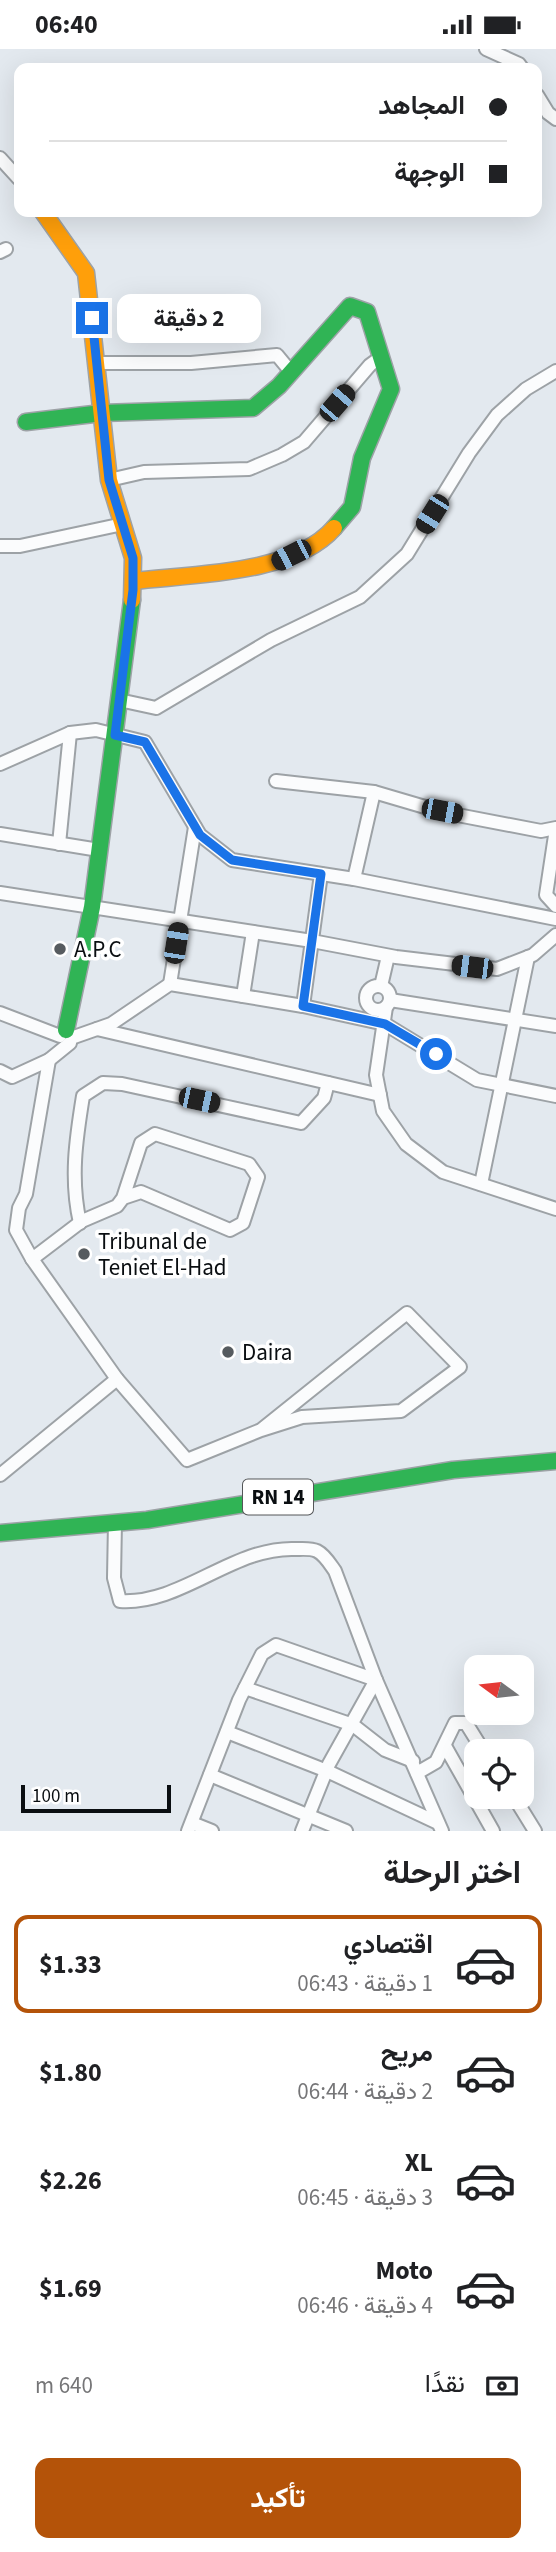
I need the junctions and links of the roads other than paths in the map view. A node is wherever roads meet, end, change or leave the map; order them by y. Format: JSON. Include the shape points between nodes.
{"nodes":[{"id":1,"x":486,"y":49,"type":"edge"},
{"id":2,"x":517,"y":63,"type":"edge"},
{"id":3,"x":542,"y":103,"type":"edge"},
{"id":4,"x":556,"y":119,"type":"edge"},
{"id":5,"x":0,"y":158,"type":"edge"},
{"id":6,"x":14,"y":173,"type":"edge"},
{"id":7,"x":47,"y":217,"type":"edge"},
{"id":8,"x":381,"y":357,"type":"junction"},
{"id":9,"x":97,"y":363,"type":"junction"},
{"id":10,"x":556,"y":371,"type":"edge"},
{"id":11,"x":291,"y":372,"type":"junction"},
{"id":12,"x":102,"y":413,"type":"junction"},
{"id":13,"x":26,"y":422,"type":"dead end"},
{"id":14,"x":109,"y":480,"type":"junction"},
{"id":15,"x":123,"y":524,"type":"junction"},
{"id":16,"x":0,"y":546,"type":"edge"},
{"id":17,"x":133,"y":581,"type":"junction"},
{"id":18,"x":119,"y":700,"type":"junction"},
{"id":19,"x":71,"y":733,"type":"junction"},
{"id":20,"x":115,"y":735,"type":"junction"},
{"id":21,"x":0,"y":764,"type":"edge"},
{"id":22,"x":276,"y":781,"type":"dead end"},
{"id":23,"x":374,"y":792,"type":"junction"},
{"id":24,"x":195,"y":827,"type":"junction"},
{"id":25,"x":556,"y":829,"type":"edge"},
{"id":26,"x":0,"y":834,"type":"edge"},
{"id":27,"x":59,"y":844,"type":"junction"},
{"id":28,"x":99,"y":850,"type":"junction"},
{"id":29,"x":321,"y":874,"type":"junction"},
{"id":30,"x":354,"y":880,"type":"junction"},
{"id":31,"x":0,"y":893,"type":"edge"},
{"id":32,"x":554,"y":900,"type":"edge"},
{"id":33,"x":92,"y":907,"type":"junction"},
{"id":34,"x":556,"y":919,"type":"edge"},
{"id":35,"x":180,"y":922,"type":"junction"},
{"id":36,"x":253,"y":932,"type":"junction"},
{"id":37,"x":556,"y":935,"type":"edge"},
{"id":38,"x":312,"y":941,"type":"junction"},
{"id":39,"x":388,"y":956,"type":"junction"},
{"id":40,"x":528,"y":957,"type":"junction"},
{"id":41,"x":170,"y":984,"type":"junction"},
{"id":42,"x":381,"y":986,"type":"junction"},
{"id":43,"x":243,"y":996,"type":"junction"},
{"id":44,"x":388,"y":1003,"type":"junction"},
{"id":45,"x":303,"y":1006,"type":"junction"},
{"id":46,"x":0,"y":1013,"type":"edge"},
{"id":47,"x":515,"y":1018,"type":"junction"},
{"id":48,"x":385,"y":1024,"type":"junction"},
{"id":49,"x":556,"y":1026,"type":"edge"},
{"id":50,"x":97,"y":1029,"type":"junction"},
{"id":51,"x":67,"y":1036,"type":"junction"},
{"id":52,"x":48,"y":1060,"type":"junction"},
{"id":53,"x":0,"y":1071,"type":"edge"},
{"id":54,"x":328,"y":1083,"type":"junction"},
{"id":55,"x":501,"y":1085,"type":"junction"},
{"id":56,"x":380,"y":1095,"type":"junction"},
{"id":57,"x":556,"y":1096,"type":"edge"},
{"id":58,"x":481,"y":1184,"type":"junction"},
{"id":59,"x":123,"y":1198,"type":"junction"},
{"id":60,"x":556,"y":1209,"type":"edge"},
{"id":61,"x":80,"y":1223,"type":"junction"},
{"id":62,"x":32,"y":1259,"type":"junction"},
{"id":63,"x":117,"y":1379,"type":"junction"},
{"id":64,"x":261,"y":1430,"type":"junction"},
{"id":65,"x":556,"y":1461,"type":"edge"},
{"id":66,"x":0,"y":1475,"type":"edge"},
{"id":67,"x":115,"y":1522,"type":"junction"},
{"id":68,"x":0,"y":1533,"type":"edge"},
{"id":69,"x":376,"y":1680,"type":"junction"},
{"id":70,"x":245,"y":1688,"type":"junction"},
{"id":71,"x":353,"y":1724,"type":"junction"},
{"id":72,"x":227,"y":1733,"type":"junction"},
{"id":73,"x":476,"y":1739,"type":"edge"},
{"id":74,"x":445,"y":1746,"type":"junction"},
{"id":75,"x":415,"y":1767,"type":"junction"},
{"id":76,"x":327,"y":1771,"type":"junction"},
{"id":77,"x":210,"y":1775,"type":"junction"},
{"id":78,"x":521,"y":1809,"type":"edge"},
{"id":79,"x":309,"y":1815,"type":"junction"},
{"id":80,"x":190,"y":1827,"type":"edge"},
{"id":81,"x":440,"y":1827,"type":"edge"},
{"id":82,"x":212,"y":1831,"type":"edge"},
{"id":83,"x":302,"y":1831,"type":"edge"},
{"id":84,"x":346,"y":1831,"type":"edge"},
{"id":85,"x":493,"y":1831,"type":"edge"},
{"id":86,"x":535,"y":1831,"type":"edge"}],
"edges":[{"from":1,"to":2,"type":"street"},
{"from":3,"to":4,"type":"street"},
{"from":5,"to":6,"type":"street"},
{"from":7,"to":9,"type":"street","via":[[86,273]]},
{"from":8,"to":11,"type":"street","via":[[367,312],[350,306]]},
{"from":8,"to":14,"type":"street","via":[[303,442],[282,455],[249,469],[144,472]]},
{"from":8,"to":17,"type":"street","via":[[391,389],[362,458],[352,507],[325,538],[274,563]]},
{"from":9,"to":11,"type":"street","via":[[191,363],[277,355]]},
{"from":9,"to":12,"type":"street"},
{"from":10,"to":18,"type":"street","via":[[526,389],[497,415],[407,554],[360,597],[271,640],[156,708]]},
{"from":11,"to":12,"type":"street","via":[[253,408]]},
{"from":12,"to":13,"type":"street"},
{"from":12,"to":14,"type":"street"},
{"from":14,"to":15,"type":"street"},
{"from":15,"to":16,"type":"street"},
{"from":15,"to":17,"type":"street","via":[[133,558]]},
{"from":17,"to":18,"type":"street"},
{"from":18,"to":20,"type":"street"},
{"from":19,"to":20,"type":"street","via":[[96,730]]},
{"from":19,"to":21,"type":"street"},
{"from":19,"to":27,"type":"street"},
{"from":20,"to":24,"type":"street","via":[[145,742]]},
{"from":20,"to":28,"type":"street"},
{"from":22,"to":23,"type":"street"},
{"from":23,"to":25,"type":"street","via":[[454,814],[541,831]]},
{"from":23,"to":30,"type":"street"},
{"from":24,"to":29,"type":"street","via":[[232,860]]},
{"from":24,"to":35,"type":"street"},
{"from":25,"to":32,"type":"street","via":[[546,895]]},
{"from":26,"to":27,"type":"street"},
{"from":27,"to":28,"type":"street"},
{"from":28,"to":33,"type":"street"},
{"from":29,"to":30,"type":"street"},
{"from":29,"to":38,"type":"street"},
{"from":30,"to":34,"type":"street"},
{"from":31,"to":33,"type":"street"},
{"from":33,"to":35,"type":"street"},
{"from":33,"to":51,"type":"street"},
{"from":35,"to":36,"type":"street"},
{"from":35,"to":41,"type":"street"},
{"from":36,"to":38,"type":"street"},
{"from":36,"to":43,"type":"street"},
{"from":37,"to":40,"type":"street"},
{"from":38,"to":39,"type":"street"},
{"from":38,"to":45,"type":"street"},
{"from":39,"to":40,"type":"street","via":[[497,969]]},
{"from":39,"to":42,"type":"street"},
{"from":40,"to":47,"type":"street"},
{"from":41,"to":43,"type":"street"},
{"from":41,"to":50,"type":"street"},
{"from":42,"to":44,"type":"street","via":[[387,990]]},
{"from":42,"to":44,"type":"street","via":[[370,989],[366,999],[372,1009]]},
{"from":43,"to":45,"type":"street"},
{"from":44,"to":47,"type":"street"},
{"from":44,"to":48,"type":"street"},
{"from":45,"to":48,"type":"street"},
{"from":46,"to":51,"type":"street"},
{"from":47,"to":49,"type":"street"},
{"from":47,"to":55,"type":"street"},
{"from":48,"to":55,"type":"street","via":[[477,1080]]},
{"from":48,"to":56,"type":"street","via":[[376,1075]]},
{"from":50,"to":51,"type":"street"},
{"from":50,"to":54,"type":"street"},
{"from":51,"to":52,"type":"street"},
{"from":52,"to":53,"type":"street","via":[[12,1077]]},
{"from":52,"to":62,"type":"street","via":[[16,1230]]},
{"from":54,"to":56,"type":"street"},
{"from":54,"to":61,"type":"street","via":[[324,1098],[301,1123],[103,1083],[83,1096],[81,1108],[74,1158]]},
{"from":55,"to":57,"type":"street"},
{"from":55,"to":58,"type":"street"},
{"from":56,"to":58,"type":"street","via":[[383,1111],[406,1144],[443,1172]]},
{"from":58,"to":60,"type":"street"},
{"from":59,"to":59,"type":"street","via":[[141,1192],[230,1230],[243,1223],[258,1177],[249,1164],[155,1134],[141,1143]]},
{"from":59,"to":61,"type":"street","via":[[117,1206]]},
{"from":61,"to":62,"type":"street"},
{"from":62,"to":63,"type":"street"},
{"from":63,"to":64,"type":"street","via":[[187,1460]]},
{"from":63,"to":66,"type":"street"},
{"from":64,"to":64,"type":"street","via":[[407,1313],[460,1367],[401,1411],[302,1417]]},
{"from":65,"to":67,"type":"street","number":"RN 14","via":[[485,1465]]},
{"from":67,"to":68,"type":"street","number":"RN 14"},
{"from":67,"to":69,"type":"street","via":[[114,1578],[120,1601],[155,1597],[232,1563],[282,1548],[316,1550],[335,1571]]},
{"from":69,"to":70,"type":"street","via":[[275,1645],[262,1654]]},
{"from":69,"to":71,"type":"street"},
{"from":69,"to":75,"type":"street"},
{"from":70,"to":71,"type":"street"},
{"from":70,"to":72,"type":"street"},
{"from":71,"to":75,"type":"street"},
{"from":71,"to":76,"type":"street"},
{"from":72,"to":76,"type":"street"},
{"from":72,"to":77,"type":"street"},
{"from":73,"to":74,"type":"street","via":[[466,1723],[455,1723]]},
{"from":74,"to":75,"type":"street","via":[[436,1762]]},
{"from":74,"to":85,"type":"street"},
{"from":75,"to":81,"type":"street"},
{"from":76,"to":79,"type":"street"},
{"from":76,"to":81,"type":"street"},
{"from":77,"to":79,"type":"street"},
{"from":77,"to":80,"type":"street"},
{"from":78,"to":86,"type":"street"},
{"from":79,"to":83,"type":"street"},
{"from":79,"to":84,"type":"street"},
{"from":80,"to":82,"type":"street"}]}
